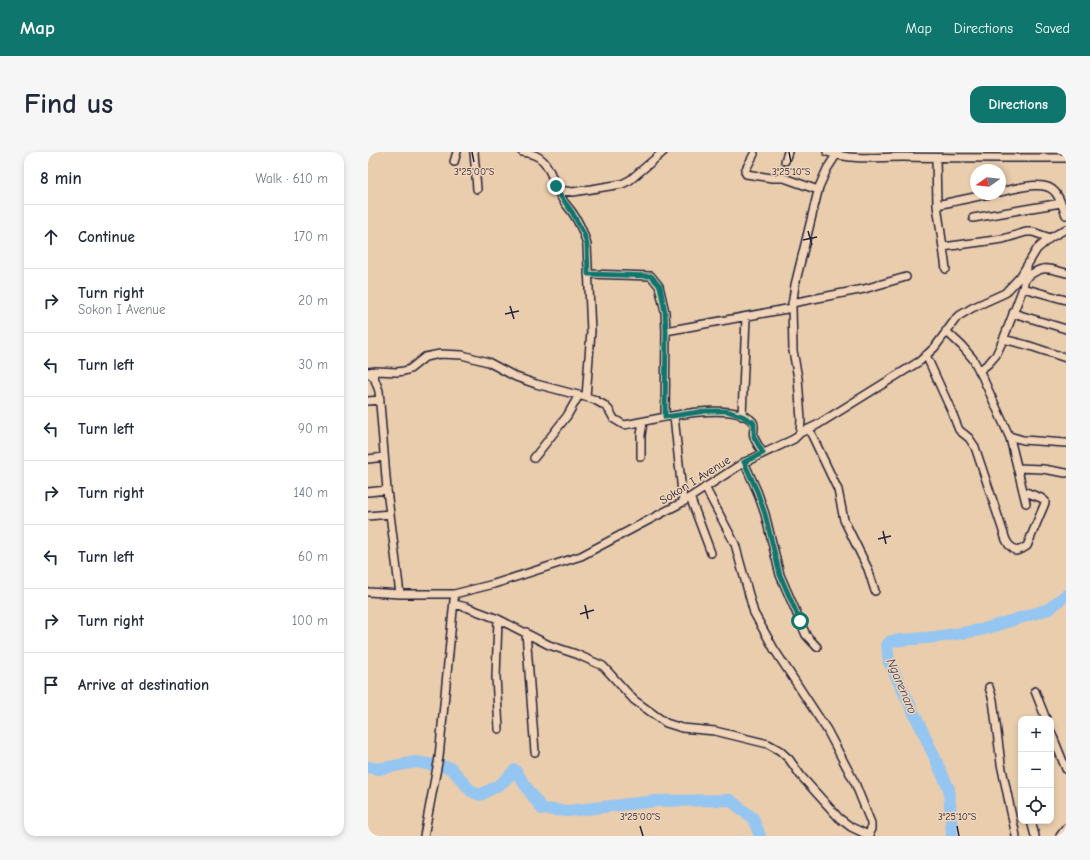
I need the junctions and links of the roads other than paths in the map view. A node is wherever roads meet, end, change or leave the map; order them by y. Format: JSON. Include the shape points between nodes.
{"nodes":[{"id":1,"x":457,"y":152,"type":"edge"},
{"id":2,"x":474,"y":152,"type":"edge"},
{"id":3,"x":522,"y":152,"type":"edge"},
{"id":4,"x":663,"y":152,"type":"edge"},
{"id":5,"x":788,"y":152,"type":"edge"},
{"id":6,"x":827,"y":152,"type":"edge"},
{"id":7,"x":837,"y":153,"type":"edge"},
{"id":8,"x":754,"y":154,"type":"dead end"},
{"id":9,"x":936,"y":158,"type":"junction"},
{"id":10,"x":1066,"y":158,"type":"edge"},
{"id":11,"x":785,"y":161,"type":"dead end"},
{"id":12,"x":454,"y":162,"type":"dead end"},
{"id":13,"x":477,"y":189,"type":"dead end"},
{"id":14,"x":558,"y":190,"type":"junction"},
{"id":15,"x":818,"y":190,"type":"junction"},
{"id":16,"x":1006,"y":191,"type":"edge"},
{"id":17,"x":970,"y":198,"type":"edge"},
{"id":18,"x":1061,"y":204,"type":"junction"},
{"id":19,"x":937,"y":205,"type":"junction"},
{"id":20,"x":1066,"y":215,"type":"edge"},
{"id":21,"x":973,"y":218,"type":"dead end"},
{"id":22,"x":1066,"y":229,"type":"edge"},
{"id":23,"x":1050,"y":238,"type":"junction"},
{"id":24,"x":944,"y":247,"type":"junction"},
{"id":25,"x":1028,"y":262,"type":"junction"},
{"id":26,"x":946,"y":269,"type":"dead end"},
{"id":27,"x":588,"y":274,"type":"junction"},
{"id":28,"x":1066,"y":274,"type":"edge"},
{"id":29,"x":906,"y":277,"type":"dead end"},
{"id":30,"x":1026,"y":278,"type":"junction"},
{"id":31,"x":1023,"y":288,"type":"junction"},
{"id":32,"x":1066,"y":300,"type":"edge"},
{"id":33,"x":792,"y":306,"type":"junction"},
{"id":34,"x":1013,"y":313,"type":"junction"},
{"id":35,"x":746,"y":317,"type":"junction"},
{"id":36,"x":1066,"y":329,"type":"edge"},
{"id":37,"x":666,"y":331,"type":"junction"},
{"id":38,"x":946,"y":331,"type":"junction"},
{"id":39,"x":1003,"y":340,"type":"junction"},
{"id":40,"x":926,"y":355,"type":"junction"},
{"id":41,"x":1066,"y":358,"type":"edge"},
{"id":42,"x":979,"y":370,"type":"junction"},
{"id":43,"x":368,"y":372,"type":"edge"},
{"id":44,"x":582,"y":396,"type":"junction"},
{"id":45,"x":380,"y":400,"type":"junction"},
{"id":46,"x":368,"y":401,"type":"edge"},
{"id":47,"x":674,"y":416,"type":"junction"},
{"id":48,"x":742,"y":416,"type":"junction"},
{"id":49,"x":665,"y":417,"type":"junction"},
{"id":50,"x":643,"y":422,"type":"junction"},
{"id":51,"x":809,"y":429,"type":"junction"},
{"id":52,"x":800,"y":433,"type":"junction"},
{"id":53,"x":1009,"y":436,"type":"junction"},
{"id":54,"x":1066,"y":443,"type":"edge"},
{"id":55,"x":763,"y":453,"type":"junction"},
{"id":56,"x":384,"y":457,"type":"junction"},
{"id":57,"x":641,"y":457,"type":"dead end"},
{"id":58,"x":534,"y":458,"type":"dead end"},
{"id":59,"x":368,"y":459,"type":"edge"},
{"id":60,"x":744,"y":462,"type":"junction"},
{"id":61,"x":1017,"y":468,"type":"junction"},
{"id":62,"x":1066,"y":473,"type":"edge"},
{"id":63,"x":705,"y":487,"type":"junction"},
{"id":64,"x":387,"y":490,"type":"junction"},
{"id":65,"x":1023,"y":491,"type":"junction"},
{"id":66,"x":368,"y":492,"type":"edge"},
{"id":67,"x":690,"y":497,"type":"junction"},
{"id":68,"x":683,"y":502,"type":"junction"},
{"id":69,"x":1026,"y":503,"type":"dead end"},
{"id":70,"x":390,"y":514,"type":"junction"},
{"id":71,"x":368,"y":516,"type":"edge"},
{"id":72,"x":711,"y":553,"type":"dead end"},
{"id":73,"x":875,"y":591,"type":"dead end"},
{"id":74,"x":368,"y":592,"type":"edge"},
{"id":75,"x":400,"y":594,"type":"junction"},
{"id":76,"x":454,"y":594,"type":"junction"},
{"id":77,"x":454,"y":604,"type":"junction"},
{"id":78,"x":498,"y":619,"type":"junction"},
{"id":79,"x":526,"y":632,"type":"junction"},
{"id":80,"x":817,"y":647,"type":"dead end"},
{"id":81,"x":989,"y":687,"type":"dead end"},
{"id":82,"x":1035,"y":691,"type":"dead end"},
{"id":83,"x":1045,"y":716,"type":"edge"},
{"id":84,"x":499,"y":729,"type":"dead end"},
{"id":85,"x":1054,"y":739,"type":"edge"},
{"id":86,"x":536,"y":752,"type":"dead end"},
{"id":87,"x":1066,"y":769,"type":"edge"},
{"id":88,"x":1032,"y":824,"type":"edge"},
{"id":89,"x":1066,"y":828,"type":"edge"},
{"id":90,"x":424,"y":836,"type":"edge"},
{"id":91,"x":869,"y":836,"type":"edge"},
{"id":92,"x":1016,"y":836,"type":"edge"},
{"id":93,"x":1035,"y":836,"type":"edge"},
{"id":94,"x":1060,"y":836,"type":"edge"}],
"edges":[{"from":1,"to":12,"type":"street"},
{"from":2,"to":13,"type":"street"},
{"from":3,"to":14,"type":"street","via":[[533,153],[542,159]]},
{"from":4,"to":14,"type":"street","via":[[622,184],[572,192]]},
{"from":5,"to":11,"type":"street"},
{"from":6,"to":7,"type":"street"},
{"from":7,"to":9,"type":"street","via":[[860,158]]},
{"from":7,"to":15,"type":"street"},
{"from":8,"to":15,"type":"street","via":[[745,174],[784,178]]},
{"from":9,"to":10,"type":"street"},
{"from":9,"to":19,"type":"street"},
{"from":14,"to":27,"type":"street","via":[[584,234]]},
{"from":15,"to":33,"type":"street"},
{"from":16,"to":18,"type":"street","via":[[1046,185],[1056,192]]},
{"from":17,"to":19,"type":"street"},
{"from":18,"to":20,"type":"street"},
{"from":18,"to":21,"type":"street"},
{"from":19,"to":24,"type":"street"},
{"from":22,"to":23,"type":"street","name":"Sokon I Avenue"},
{"from":23,"to":24,"type":"street","via":[[1026,232],[1003,239]]},
{"from":23,"to":25,"type":"street","name":"Sokon I Avenue","via":[[1037,249]]},
{"from":24,"to":26,"type":"street"},
{"from":25,"to":30,"type":"street"},
{"from":25,"to":38,"type":"street","name":"Sokon I Avenue","via":[[1020,277],[1005,293],[963,313]]},
{"from":27,"to":37,"type":"street","via":[[654,278],[660,286]]},
{"from":27,"to":44,"type":"street","via":[[591,331]]},
{"from":28,"to":30,"type":"street","via":[[1041,268]]},
{"from":29,"to":33,"type":"street"},
{"from":30,"to":31,"type":"street"},
{"from":31,"to":32,"type":"street"},
{"from":31,"to":34,"type":"street"},
{"from":33,"to":35,"type":"street"},
{"from":33,"to":52,"type":"street"},
{"from":34,"to":36,"type":"street"},
{"from":34,"to":39,"type":"street"},
{"from":35,"to":37,"type":"street"},
{"from":35,"to":48,"type":"street"},
{"from":37,"to":49,"type":"street"},
{"from":38,"to":40,"type":"street","name":"Sokon I Avenue"},
{"from":38,"to":42,"type":"street","via":[[973,359]]},
{"from":39,"to":41,"type":"street"},
{"from":39,"to":42,"type":"street","via":[[996,355]]},
{"from":40,"to":51,"type":"street","name":"Sokon I Avenue"},
{"from":40,"to":65,"type":"street","via":[[959,430],[975,447],[1006,540],[1016,551],[1027,546],[1045,503],[1041,498]]},
{"from":42,"to":53,"type":"street"},
{"from":43,"to":44,"type":"street","via":[[404,371],[425,357],[452,354],[488,362],[516,377]]},
{"from":43,"to":45,"type":"street","via":[[374,377]]},
{"from":44,"to":50,"type":"street","via":[[604,405],[619,423],[624,425]]},
{"from":44,"to":58,"type":"street"},
{"from":45,"to":46,"type":"street"},
{"from":45,"to":56,"type":"street"},
{"from":47,"to":48,"type":"street","via":[[727,411]]},
{"from":47,"to":49,"type":"street"},
{"from":47,"to":68,"type":"street"},
{"from":48,"to":55,"type":"street","via":[[753,422],[754,437]]},
{"from":49,"to":50,"type":"street"},
{"from":50,"to":57,"type":"street"},
{"from":51,"to":52,"type":"street","name":"Sokon I Avenue"},
{"from":51,"to":73,"type":"street","via":[[838,490],[844,520],[868,569]]},
{"from":52,"to":55,"type":"street","name":"Sokon I Avenue","via":[[794,439]]},
{"from":53,"to":54,"type":"street","via":[[1023,440]]},
{"from":53,"to":61,"type":"street"},
{"from":55,"to":60,"type":"street","name":"Sokon I Avenue"},
{"from":56,"to":59,"type":"street"},
{"from":56,"to":64,"type":"street"},
{"from":60,"to":63,"type":"street","name":"Sokon I Avenue"},
{"from":60,"to":80,"type":"street","via":[[765,514],[780,575],[806,635]]},
{"from":61,"to":62,"type":"street"},
{"from":61,"to":65,"type":"street"},
{"from":63,"to":67,"type":"street","name":"Sokon I Avenue"},
{"from":63,"to":91,"type":"street","via":[[735,544],[754,613],[774,649],[827,730],[855,783],[871,823]]},
{"from":64,"to":66,"type":"street"},
{"from":64,"to":70,"type":"street"},
{"from":65,"to":69,"type":"street"},
{"from":67,"to":68,"type":"street","name":"Sokon I Avenue"},
{"from":67,"to":72,"type":"street"},
{"from":68,"to":76,"type":"street","name":"Sokon I Avenue","via":[[581,556]]},
{"from":70,"to":71,"type":"street"},
{"from":70,"to":75,"type":"street"},
{"from":74,"to":75,"type":"street","name":"Sokon I Avenue"},
{"from":75,"to":76,"type":"street","name":"Sokon I Avenue"},
{"from":76,"to":77,"type":"street"},
{"from":77,"to":78,"type":"street"},
{"from":77,"to":90,"type":"street","via":[[439,757]]},
{"from":78,"to":79,"type":"street"},
{"from":78,"to":84,"type":"street","via":[[496,677]]},
{"from":79,"to":86,"type":"street"},
{"from":79,"to":91,"type":"street","via":[[549,645],[602,666],[634,700],[666,723],[682,728],[715,731],[768,744],[779,750],[839,818]]},
{"from":81,"to":92,"type":"street"},
{"from":82,"to":83,"type":"street"},
{"from":85,"to":87,"type":"street"},
{"from":88,"to":93,"type":"street"},
{"from":89,"to":94,"type":"street"}]}
